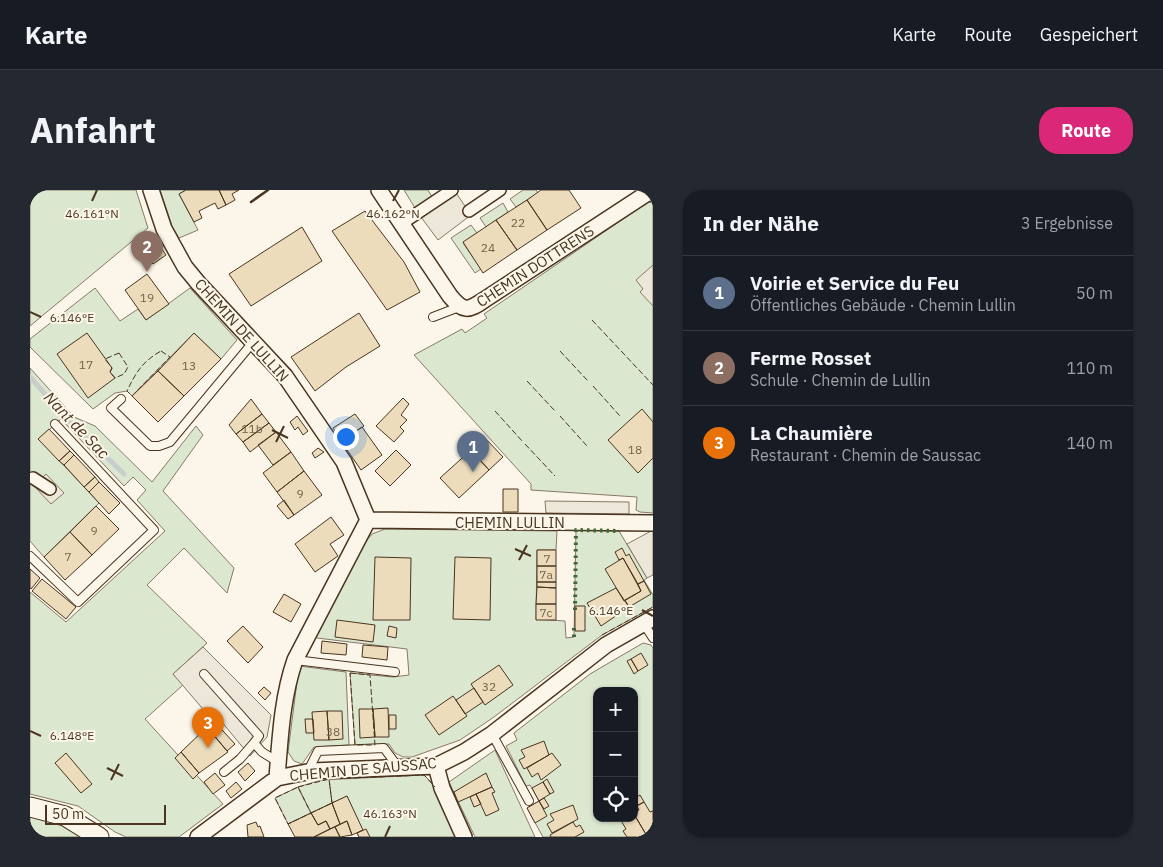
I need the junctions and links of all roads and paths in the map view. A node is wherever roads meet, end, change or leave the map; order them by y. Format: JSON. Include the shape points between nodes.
{"nodes":[{"id":1,"x":151,"y":190,"type":"edge"},
{"id":2,"x":380,"y":190,"type":"edge"},
{"id":3,"x":452,"y":190,"type":"edge"},
{"id":4,"x":500,"y":190,"type":"edge"},
{"id":5,"x":653,"y":192,"type":"edge"},
{"id":6,"x":469,"y":211,"type":"dead end"},
{"id":7,"x":401,"y":224,"type":"junction"},
{"id":8,"x":459,"y":307,"type":"junction"},
{"id":9,"x":433,"y":316,"type":"dead end"},
{"id":10,"x":254,"y":341,"type":"junction"},
{"id":11,"x":120,"y":399,"type":"dead end"},
{"id":12,"x":55,"y":424,"type":"dead end"},
{"id":13,"x":31,"y":478,"type":"edge"},
{"id":14,"x":50,"y":488,"type":"dead end"},
{"id":15,"x":368,"y":520,"type":"junction"},
{"id":16,"x":653,"y":523,"type":"edge"},
{"id":17,"x":30,"y":556,"type":"edge"},
{"id":18,"x":648,"y":621,"type":"edge"},
{"id":19,"x":653,"y":638,"type":"edge"},
{"id":20,"x":295,"y":660,"type":"junction"},
{"id":21,"x":395,"y":672,"type":"dead end"},
{"id":22,"x":204,"y":674,"type":"dead end"},
{"id":23,"x":492,"y":734,"type":"junction"},
{"id":24,"x":254,"y":743,"type":"junction"},
{"id":25,"x":278,"y":762,"type":"junction"},
{"id":26,"x":436,"y":766,"type":"junction"},
{"id":27,"x":224,"y":772,"type":"dead end"},
{"id":28,"x":277,"y":778,"type":"junction"},
{"id":29,"x":529,"y":802,"type":"dead end"},
{"id":30,"x":30,"y":807,"type":"edge"},
{"id":31,"x":98,"y":837,"type":"edge"},
{"id":32,"x":198,"y":837,"type":"edge"},
{"id":33,"x":464,"y":837,"type":"edge"}],
"edges":[{"from":1,"to":10,"type":"street","name":"CHEMIN DE LULLIN","via":[[164,229],[186,267],[198,284]]},
{"from":2,"to":7,"type":"street","name":"CHEMIN DOTTRENS"},
{"from":3,"to":7,"type":"street"},
{"from":4,"to":6,"type":"street"},
{"from":5,"to":8,"type":"street","name":"CHEMIN DOTTRENS","via":[[475,306]]},
{"from":7,"to":8,"type":"street","name":"CHEMIN DOTTRENS"},
{"from":8,"to":9,"type":"lane"},
{"from":10,"to":11,"type":"lane","via":[[170,442],[150,446],[111,408]]},
{"from":10,"to":15,"type":"street","name":"CHEMIN DE LULLIN","via":[[285,376],[344,462]]},
{"from":12,"to":17,"type":"lane","via":[[154,530],[78,602]]},
{"from":13,"to":14,"type":"street"},
{"from":15,"to":16,"type":"street","name":"CHEMIN LULLIN"},
{"from":15,"to":20,"type":"street"},
{"from":18,"to":19,"type":"lane"},
{"from":18,"to":23,"type":"street","name":"CHEMIN DE SAUSSAC","via":[[600,649]]},
{"from":20,"to":21,"type":"lane"},
{"from":20,"to":25,"type":"street"},
{"from":22,"to":24,"type":"lane","via":[[258,736]]},
{"from":23,"to":26,"type":"street","name":"CHEMIN DE SAUSSAC"},
{"from":23,"to":29,"type":"lane"},
{"from":24,"to":25,"type":"lane"},
{"from":24,"to":27,"type":"lane"},
{"from":25,"to":28,"type":"street"},
{"from":26,"to":28,"type":"street","name":"CHEMIN DE SAUSSAC","via":[[312,771]]},
{"from":26,"to":33,"type":"street"},
{"from":28,"to":32,"type":"street","name":"CHEMIN DE SAUSSAC"},
{"from":30,"to":31,"type":"street","via":[[65,816]]}]}
